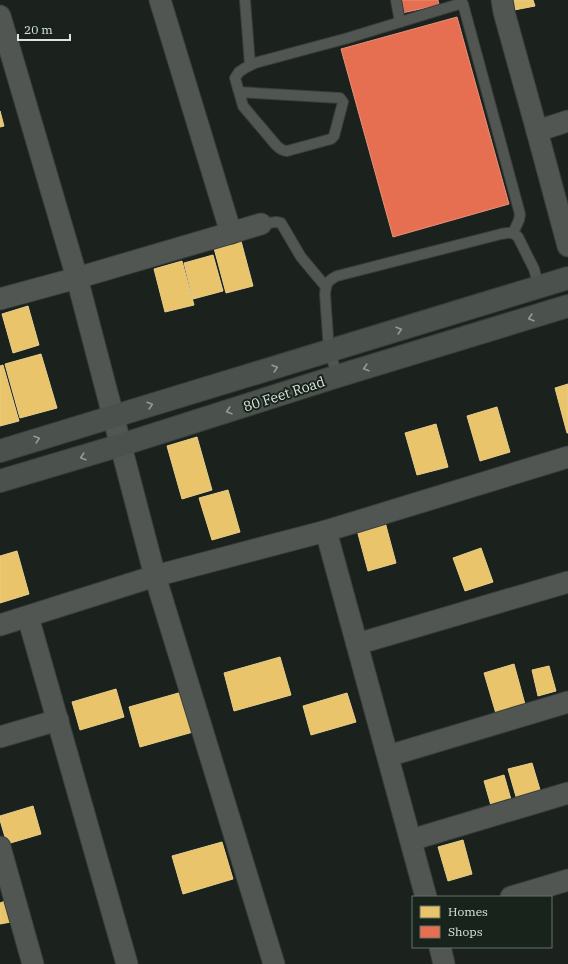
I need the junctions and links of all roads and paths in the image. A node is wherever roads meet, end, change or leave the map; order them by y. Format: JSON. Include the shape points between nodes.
{"nodes":[{"id":1,"x":160,"y":0,"type":"edge"},
{"id":2,"x":245,"y":0,"type":"edge"},
{"id":3,"x":396,"y":0,"type":"edge"},
{"id":4,"x":502,"y":0,"type":"edge"},
{"id":5,"x":0,"y":16,"type":"edge"},
{"id":6,"x":400,"y":22,"type":"junction"},
{"id":7,"x":250,"y":65,"type":"junction"},
{"id":8,"x":239,"y":92,"type":"junction"},
{"id":9,"x":568,"y":121,"type":"edge"},
{"id":10,"x":537,"y":130,"type":"junction"},
{"id":11,"x":261,"y":224,"type":"joint"},
{"id":12,"x":231,"y":233,"type":"junction"},
{"id":13,"x":513,"y":233,"type":"junction"},
{"id":14,"x":568,"y":246,"type":"edge"},
{"id":15,"x":77,"y":278,"type":"junction"},
{"id":16,"x":568,"y":278,"type":"edge"},
{"id":17,"x":326,"y":287,"type":"junction"},
{"id":18,"x":539,"y":287,"type":"junction"},
{"id":19,"x":0,"y":299,"type":"edge"},
{"id":20,"x":568,"y":306,"type":"edge"},
{"id":21,"x":329,"y":351,"type":"junction"},
{"id":22,"x":338,"y":376,"type":"junction"},
{"id":23,"x":113,"y":416,"type":"junction"},
{"id":24,"x":120,"y":445,"type":"junction"},
{"id":25,"x":0,"y":451,"type":"edge"},
{"id":26,"x":568,"y":457,"type":"edge"},
{"id":27,"x":0,"y":482,"type":"edge"},
{"id":28,"x":326,"y":531,"type":"junction"},
{"id":29,"x":155,"y":576,"type":"junction"},
{"id":30,"x":568,"y":582,"type":"edge"},
{"id":31,"x":28,"y":616,"type":"junction"},
{"id":32,"x":0,"y":625,"type":"edge"},
{"id":33,"x":357,"y":644,"type":"junction"},
{"id":34,"x":568,"y":702,"type":"edge"},
{"id":35,"x":58,"y":720,"type":"junction"},
{"id":36,"x":0,"y":737,"type":"edge"},
{"id":37,"x":388,"y":756,"type":"junction"},
{"id":38,"x":568,"y":792,"type":"edge"},
{"id":39,"x":411,"y":840,"type":"junction"},
{"id":40,"x":0,"y":847,"type":"edge"},
{"id":41,"x":568,"y":880,"type":"edge"},
{"id":42,"x":426,"y":896,"type":"edge"},
{"id":43,"x":514,"y":896,"type":"edge"},
{"id":44,"x":440,"y":948,"type":"edge"},
{"id":45,"x":33,"y":964,"type":"edge"},
{"id":46,"x":127,"y":964,"type":"edge"},
{"id":47,"x":274,"y":964,"type":"edge"},
{"id":48,"x":444,"y":964,"type":"edge"}],
"edges":[{"from":1,"to":12,"type":"street"},
{"from":2,"to":7,"type":"lane"},
{"from":3,"to":6,"type":"lane"},
{"from":4,"to":10,"type":"street"},
{"from":5,"to":15,"type":"street"},
{"from":6,"to":7,"type":"lane"},
{"from":6,"to":13,"type":"lane","via":[[463,4],[520,214],[520,220]]},
{"from":7,"to":8,"type":"lane","via":[[236,75]]},
{"from":8,"to":8,"type":"lane","via":[[243,106],[284,151],[331,139],[334,136],[343,102],[340,98]]},
{"from":9,"to":10,"type":"street"},
{"from":10,"to":14,"type":"street"},
{"from":11,"to":12,"type":"street"},
{"from":11,"to":17,"type":"lane","via":[[282,223],[301,257]]},
{"from":12,"to":15,"type":"street"},
{"from":13,"to":17,"type":"lane","via":[[337,276],[330,280]]},
{"from":13,"to":18,"type":"lane","via":[[518,237],[534,268]]},
{"from":15,"to":19,"type":"street"},
{"from":15,"to":23,"type":"street"},
{"from":16,"to":18,"type":"main road","name":"80 Feet Road"},
{"from":17,"to":21,"type":"lane"},
{"from":21,"to":18,"type":"main road","name":"80 Feet Road","one_way":true},
{"from":20,"to":22,"type":"main road","name":"80 Feet Road","one_way":true},
{"from":21,"to":22,"type":"lane"},
{"from":23,"to":21,"type":"main road","name":"80 Feet Road","one_way":true},
{"from":22,"to":24,"type":"main road","name":"80 Feet Road","one_way":true},
{"from":23,"to":24,"type":"street"},
{"from":25,"to":23,"type":"main road","name":"80 Feet Road","one_way":true},
{"from":24,"to":27,"type":"main road","name":"80 Feet Road","one_way":true},
{"from":24,"to":29,"type":"street"},
{"from":26,"to":28,"type":"street"},
{"from":28,"to":29,"type":"street"},
{"from":28,"to":33,"type":"street"},
{"from":29,"to":31,"type":"street"},
{"from":29,"to":47,"type":"street"},
{"from":30,"to":33,"type":"street"},
{"from":31,"to":32,"type":"street"},
{"from":31,"to":35,"type":"street"},
{"from":33,"to":37,"type":"street"},
{"from":34,"to":37,"type":"street"},
{"from":35,"to":36,"type":"street"},
{"from":35,"to":46,"type":"street"},
{"from":37,"to":39,"type":"street"},
{"from":38,"to":39,"type":"street"},
{"from":39,"to":42,"type":"street"},
{"from":40,"to":45,"type":"street"},
{"from":41,"to":43,"type":"street"},
{"from":44,"to":48,"type":"street"}]}
